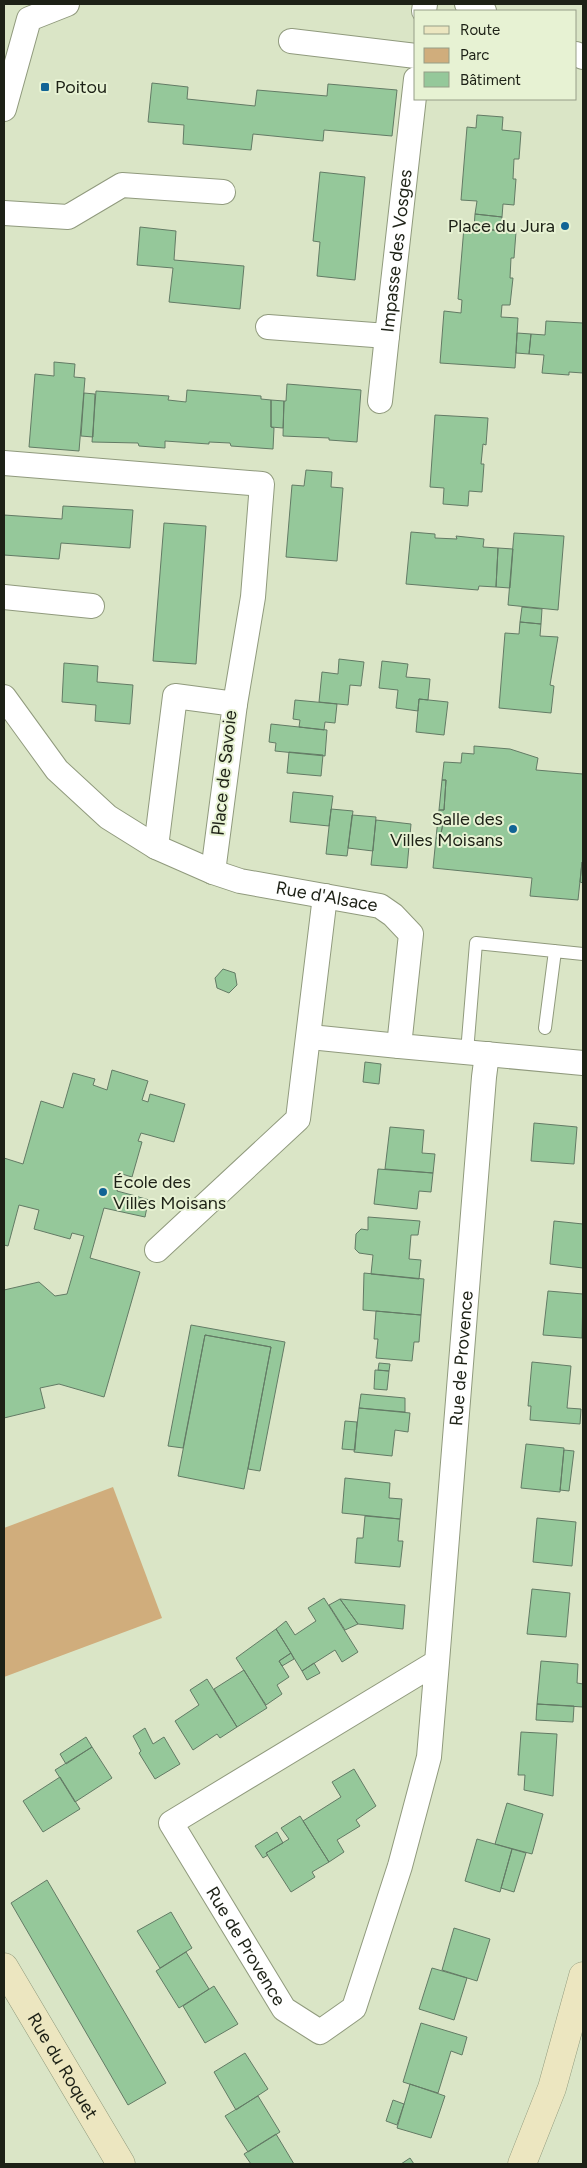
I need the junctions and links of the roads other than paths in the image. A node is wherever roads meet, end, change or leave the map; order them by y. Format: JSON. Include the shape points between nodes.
{"nodes":[{"id":1,"x":67,"y":4,"type":"edge"},
{"id":2,"x":467,"y":4,"type":"edge"},
{"id":3,"x":482,"y":10,"type":"edge"},
{"id":4,"x":23,"y":11,"type":"edge"},
{"id":5,"x":291,"y":40,"type":"dead end"},
{"id":6,"x":414,"y":56,"type":"edge"},
{"id":7,"x":414,"y":97,"type":"edge"},
{"id":8,"x":4,"y":109,"type":"edge"},
{"id":9,"x":223,"y":192,"type":"dead end"},
{"id":10,"x":4,"y":213,"type":"edge"},
{"id":11,"x":268,"y":328,"type":"dead end"},
{"id":12,"x":387,"y":336,"type":"junction"},
{"id":13,"x":380,"y":401,"type":"dead end"},
{"id":14,"x":4,"y":463,"type":"edge"},
{"id":15,"x":4,"y":597,"type":"edge"},
{"id":16,"x":92,"y":606,"type":"dead end"},
{"id":17,"x":4,"y":697,"type":"edge"},
{"id":18,"x":235,"y":704,"type":"junction"},
{"id":19,"x":156,"y":846,"type":"junction"},
{"id":20,"x":213,"y":872,"type":"junction"},
{"id":21,"x":325,"y":896,"type":"junction"},
{"id":22,"x":554,"y":951,"type":"junction"},
{"id":23,"x":583,"y":954,"type":"edge"},
{"id":24,"x":545,"y":1028,"type":"dead end"},
{"id":25,"x":310,"y":1038,"type":"junction"},
{"id":26,"x":399,"y":1046,"type":"junction"},
{"id":27,"x":477,"y":1053,"type":"junction"},
{"id":28,"x":583,"y":1064,"type":"edge"},
{"id":29,"x":157,"y":1250,"type":"dead end"},
{"id":30,"x":437,"y":1662,"type":"junction"},
{"id":31,"x":4,"y":1967,"type":"edge"},
{"id":32,"x":583,"y":1976,"type":"edge"},
{"id":33,"x":121,"y":2164,"type":"edge"},
{"id":34,"x":522,"y":2164,"type":"edge"}],
"edges":[{"from":1,"to":4,"type":"street"},
{"from":2,"to":3,"type":"street"},
{"from":4,"to":8,"type":"street"},
{"from":5,"to":6,"type":"street"},
{"from":7,"to":12,"type":"street","name":"Impasse des Vosges"},
{"from":9,"to":10,"type":"street","via":[[122,185],[68,217]]},
{"from":11,"to":12,"type":"street","name":"Impasse des Vosges"},
{"from":12,"to":13,"type":"street"},
{"from":14,"to":18,"type":"street","via":[[262,484],[253,597]]},
{"from":15,"to":16,"type":"street"},
{"from":17,"to":19,"type":"street","name":"Rue d'Alsace","via":[[57,770],[108,817]]},
{"from":18,"to":19,"type":"street","name":"Place de Savoie","via":[[175,696]]},
{"from":18,"to":20,"type":"street","name":"Place de Savoie"},
{"from":19,"to":20,"type":"street","name":"Rue d'Alsace"},
{"from":20,"to":21,"type":"street","name":"Rue d'Alsace","via":[[240,881]]},
{"from":21,"to":25,"type":"street"},
{"from":21,"to":26,"type":"street","name":"Rue d'Alsace","via":[[380,906],[411,934]]},
{"from":22,"to":23,"type":"lane"},
{"from":22,"to":24,"type":"lane"},
{"from":22,"to":27,"type":"lane","via":[[476,943]]},
{"from":25,"to":26,"type":"street"},
{"from":25,"to":29,"type":"street","via":[[298,1120]]},
{"from":26,"to":27,"type":"street"},
{"from":27,"to":28,"type":"street"},
{"from":27,"to":30,"type":"street","name":"Rue de Provence"},
{"from":30,"to":30,"type":"street","name":"Rue de Provence","via":[[429,1757],[400,1866],[354,2008],[320,2032],[284,2009],[171,1823]]},
{"from":31,"to":33,"type":"main road","name":"Rue du Roquet"},
{"from":32,"to":34,"type":"main road","via":[[552,2088]]}]}
